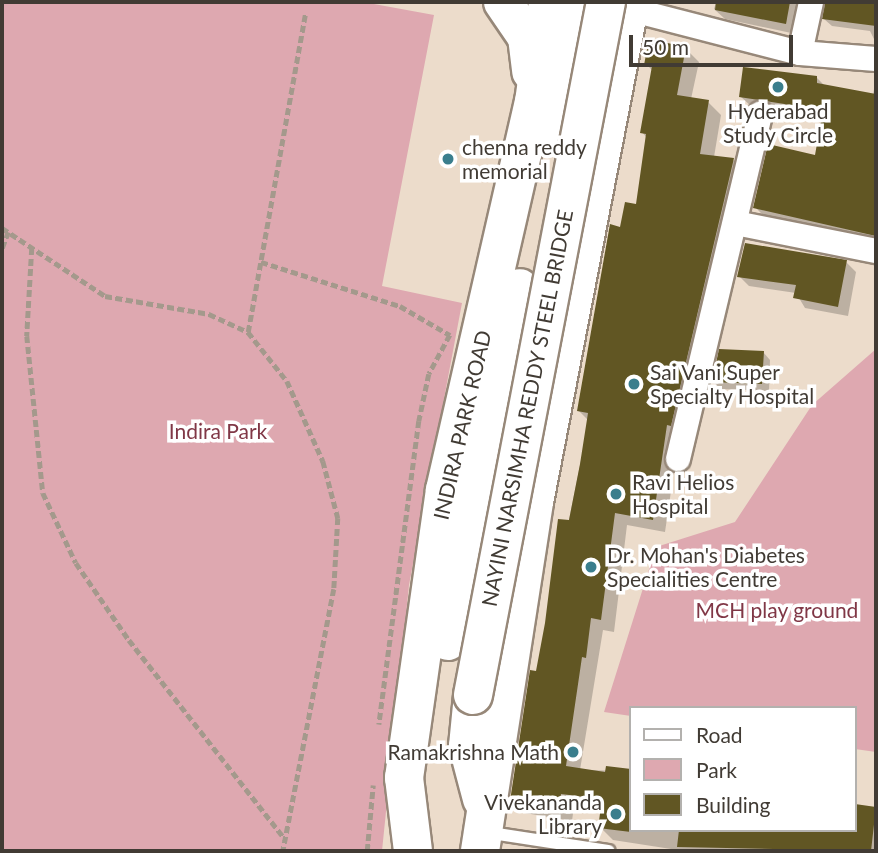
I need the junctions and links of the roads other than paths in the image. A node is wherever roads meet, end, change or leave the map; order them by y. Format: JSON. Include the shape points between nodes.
{"nodes":[{"id":1,"x":503,"y":2,"type":"edge"},
{"id":2,"x":548,"y":2,"type":"edge"},
{"id":3,"x":579,"y":2,"type":"edge"},
{"id":4,"x":811,"y":2,"type":"edge"},
{"id":5,"x":617,"y":4,"type":"edge"},
{"id":6,"x":800,"y":52,"type":"junction"},
{"id":7,"x":876,"y":60,"type":"edge"},
{"id":8,"x":534,"y":102,"type":"junction"},
{"id":9,"x":760,"y":114,"type":"dead end"},
{"id":10,"x":736,"y":223,"type":"junction"},
{"id":11,"x":876,"y":251,"type":"edge"},
{"id":12,"x":678,"y":459,"type":"dead end"},
{"id":13,"x":455,"y":695,"type":"junction"},
{"id":14,"x":389,"y":779,"type":"junction"},
{"id":15,"x":483,"y":832,"type":"edge"},
{"id":16,"x":413,"y":851,"type":"edge"},
{"id":17,"x":610,"y":851,"type":"edge"}],
"edges":[{"from":1,"to":8,"type":"main road","via":[[527,37]]},
{"from":2,"to":8,"type":"main road","name":"INDIRA PARK ROAD"},
{"from":3,"to":13,"type":"main road","name":"NAYINI NARSIMHA REDDY STEEL BRIDGE"},
{"from":4,"to":6,"type":"street"},
{"from":5,"to":6,"type":"street"},
{"from":5,"to":13,"type":"main road","name":"NAYINI NARSIMHA REDDY STEEL BRIDGE","bridge":true},
{"from":5,"to":15,"type":"main road"},
{"from":6,"to":7,"type":"street"},
{"from":8,"to":14,"type":"main road","name":"INDIRA PARK ROAD","via":[[445,490]]},
{"from":9,"to":10,"type":"street"},
{"from":10,"to":11,"type":"street"},
{"from":10,"to":12,"type":"street","via":[[701,349]]},
{"from":13,"to":14,"type":"main road","name":"NAYINI NARSIMHA REDDY STEEL BRIDGE"},
{"from":13,"to":15,"type":"main road","name":"NAYINI NARSIMHA REDDY STEEL BRIDGE"},
{"from":14,"to":16,"type":"main road","name":"INDIRA PARK ROAD"},
{"from":15,"to":17,"type":"lane"}]}
